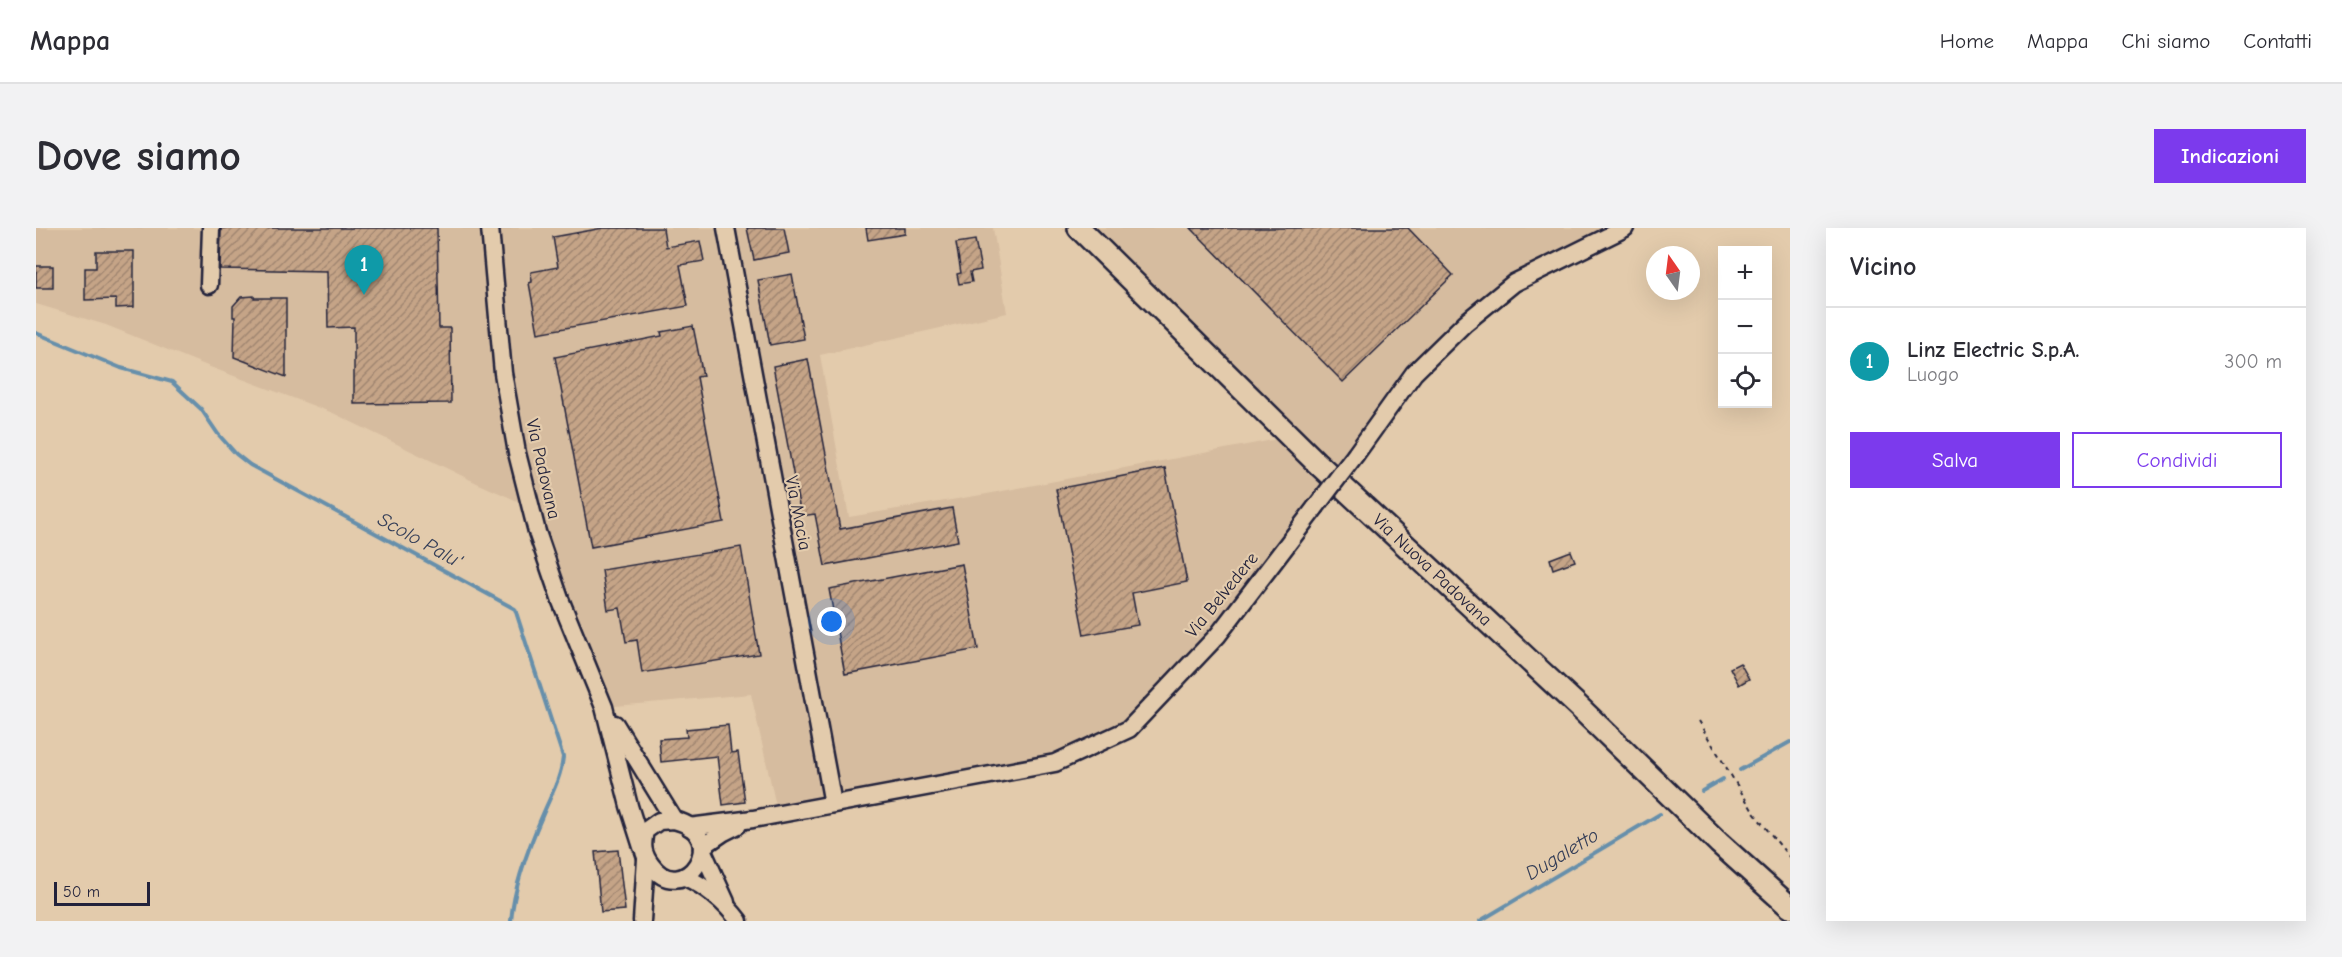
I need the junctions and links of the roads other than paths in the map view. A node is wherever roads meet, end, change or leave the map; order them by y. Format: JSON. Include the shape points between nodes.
{"nodes":[{"id":1,"x":211,"y":228,"type":"edge"},
{"id":2,"x":490,"y":228,"type":"edge"},
{"id":3,"x":726,"y":228,"type":"edge"},
{"id":4,"x":1079,"y":228,"type":"edge"},
{"id":5,"x":1625,"y":228,"type":"edge"},
{"id":6,"x":209,"y":285,"type":"dead end"},
{"id":7,"x":604,"y":707,"type":"junction"},
{"id":8,"x":833,"y":804,"type":"junction"},
{"id":9,"x":753,"y":819,"type":"junction"},
{"id":10,"x":682,"y":823,"type":"junction"},
{"id":11,"x":702,"y":848,"type":"junction"},
{"id":12,"x":644,"y":853,"type":"junction"},
{"id":13,"x":678,"y":878,"type":"junction"},
{"id":14,"x":1790,"y":907,"type":"edge"},
{"id":15,"x":734,"y":914,"type":"edge"},
{"id":16,"x":642,"y":919,"type":"edge"}],
"edges":[{"from":1,"to":6,"type":"street"},
{"from":2,"to":7,"type":"street","name":"Via Padovana","via":[[502,373],[517,453],[537,532]]},
{"from":3,"to":8,"type":"street","name":"Via Macia"},
{"from":4,"to":14,"type":"main road","name":"Via Nuova Padovana","via":[[1316,462]]},
{"from":5,"to":8,"type":"street","name":"Via Belvedere","bridge":true,"via":[[1514,283],[1465,323],[1414,373],[1218,635],[1129,729],[1055,763]]},
{"from":7,"to":10,"type":"street","name":"Via Padovana"},
{"from":7,"to":12,"type":"street","name":"Via Padovana"},
{"from":8,"to":9,"type":"street","name":"Via Belvedere"},
{"from":9,"to":10,"type":"street","name":"Via Belvedere"},
{"from":9,"to":11,"type":"street","name":"Via Belvedere","via":[[723,832]]},
{"from":10,"to":11,"type":"street","name":"Via Padovana","via":[[698,836]]},
{"from":10,"to":12,"type":"street","via":[[659,821],[645,831]]},
{"from":11,"to":13,"type":"street","via":[[698,865]]},
{"from":11,"to":15,"type":"street","name":"Via Padovana"},
{"from":12,"to":13,"type":"street","name":"Via Padovana","via":[[656,872]]},
{"from":12,"to":16,"type":"street"},
{"from":13,"to":15,"type":"street","name":"Via Padovana","via":[[705,886]]},
{"from":13,"to":16,"type":"street","via":[[665,881],[652,893]]}]}
